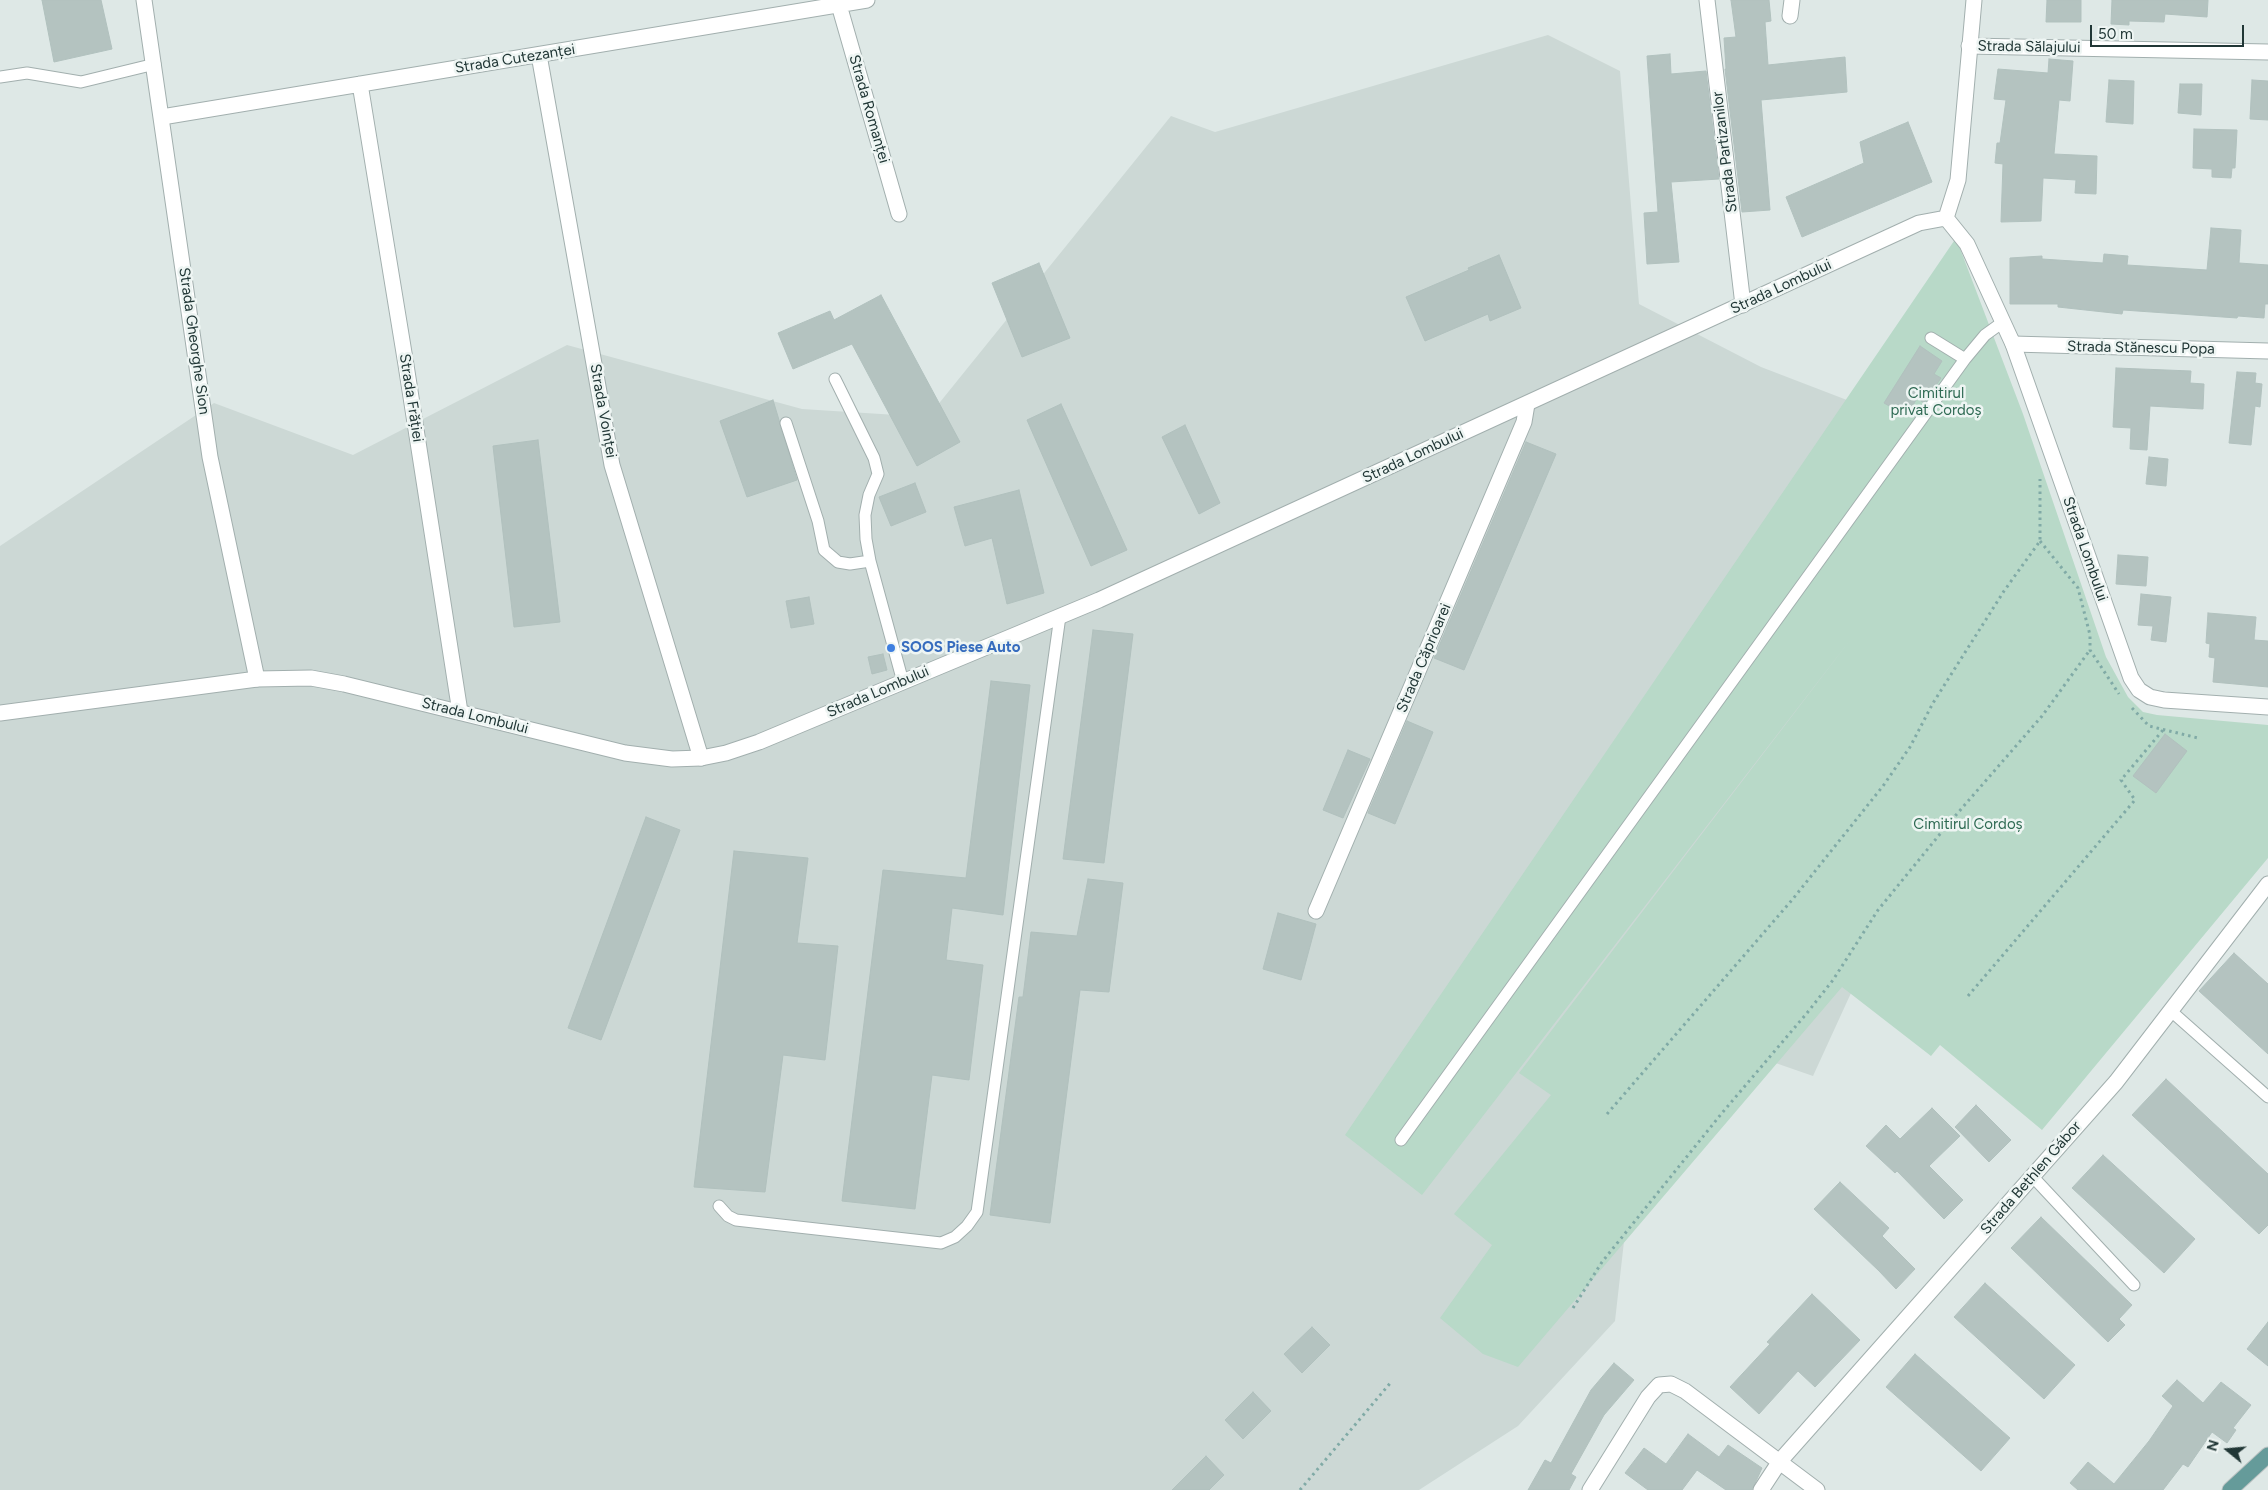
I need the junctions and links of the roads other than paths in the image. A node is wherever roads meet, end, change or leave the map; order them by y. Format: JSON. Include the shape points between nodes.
{"nodes":[{"id":1,"x":144,"y":0,"type":"edge"},
{"id":2,"x":867,"y":0,"type":"edge"},
{"id":3,"x":1708,"y":0,"type":"edge"},
{"id":4,"x":1792,"y":0,"type":"edge"},
{"id":5,"x":1974,"y":0,"type":"edge"},
{"id":6,"x":839,"y":5,"type":"junction"},
{"id":7,"x":1790,"y":16,"type":"dead end"},
{"id":8,"x":1969,"y":46,"type":"junction"},
{"id":9,"x":2268,"y":52,"type":"edge"},
{"id":10,"x":539,"y":54,"type":"junction"},
{"id":11,"x":155,"y":64,"type":"junction"},
{"id":12,"x":0,"y":77,"type":"edge"},
{"id":13,"x":360,"y":84,"type":"junction"},
{"id":14,"x":162,"y":117,"type":"junction"},
{"id":15,"x":899,"y":214,"type":"dead end"},
{"id":16,"x":1946,"y":218,"type":"junction"},
{"id":17,"x":1743,"y":305,"type":"junction"},
{"id":18,"x":2003,"y":322,"type":"junction"},
{"id":19,"x":1931,"y":338,"type":"dead end"},
{"id":20,"x":2013,"y":344,"type":"junction"},
{"id":21,"x":2268,"y":351,"type":"edge"},
{"id":22,"x":1965,"y":359,"type":"junction"},
{"id":23,"x":835,"y":379,"type":"dead end"},
{"id":24,"x":1527,"y":404,"type":"junction"},
{"id":25,"x":786,"y":423,"type":"dead end"},
{"id":26,"x":870,"y":561,"type":"junction"},
{"id":27,"x":1060,"y":616,"type":"junction"},
{"id":28,"x":257,"y":679,"type":"junction"},
{"id":29,"x":903,"y":682,"type":"junction"},
{"id":30,"x":2268,"y":707,"type":"edge"},
{"id":31,"x":460,"y":712,"type":"junction"},
{"id":32,"x":0,"y":713,"type":"edge"},
{"id":33,"x":701,"y":758,"type":"junction"},
{"id":34,"x":2267,"y":889,"type":"edge"},
{"id":35,"x":1316,"y":911,"type":"dead end"},
{"id":36,"x":2171,"y":1012,"type":"junction"},
{"id":37,"x":2268,"y":1097,"type":"edge"},
{"id":38,"x":1401,"y":1140,"type":"dead end"},
{"id":39,"x":2032,"y":1177,"type":"junction"},
{"id":40,"x":719,"y":1206,"type":"dead end"},
{"id":41,"x":2134,"y":1285,"type":"dead end"},
{"id":42,"x":2268,"y":1455,"type":"edge"},
{"id":43,"x":1780,"y":1461,"type":"junction"},
{"id":44,"x":1590,"y":1490,"type":"edge"},
{"id":45,"x":1761,"y":1490,"type":"edge"},
{"id":46,"x":1817,"y":1490,"type":"edge"},
{"id":47,"x":2230,"y":1490,"type":"edge"}],
"edges":[{"from":1,"to":11,"type":"street","name":"Strada Gheorghe Sion"},
{"from":2,"to":6,"type":"street","name":"Strada Cutezanței"},
{"from":3,"to":17,"type":"street","name":"Strada Partizanilor"},
{"from":4,"to":7,"type":"street"},
{"from":5,"to":8,"type":"street"},
{"from":6,"to":10,"type":"street","name":"Strada Cutezanței"},
{"from":6,"to":15,"type":"street","name":"Strada Romanței"},
{"from":8,"to":9,"type":"street","name":"Strada Sălajului"},
{"from":8,"to":16,"type":"street","via":[[1958,180]]},
{"from":10,"to":13,"type":"street","name":"Strada Cutezanței"},
{"from":10,"to":33,"type":"street","name":"Strada Voinței","via":[[612,465]]},
{"from":11,"to":12,"type":"lane","via":[[80,82],[27,72]]},
{"from":11,"to":14,"type":"street","name":"Strada Gheorghe Sion"},
{"from":13,"to":14,"type":"street","name":"Strada Cutezanței"},
{"from":13,"to":31,"type":"street","name":"Strada Frăției"},
{"from":14,"to":28,"type":"street","name":"Strada Gheorghe Sion","via":[[210,457]]},
{"from":16,"to":17,"type":"street","name":"Strada Lombului","via":[[1919,223]]},
{"from":16,"to":18,"type":"street","name":"Strada Lombului","via":[[1967,244]]},
{"from":17,"to":24,"type":"street","name":"Strada Lombului"},
{"from":18,"to":20,"type":"street","name":"Strada Lombului"},
{"from":18,"to":22,"type":"lane","via":[[1985,335]]},
{"from":19,"to":22,"type":"lane"},
{"from":20,"to":21,"type":"street","name":"Strada Stănescu Popa"},
{"from":20,"to":30,"type":"street","name":"Strada Lombului","via":[[2131,678],[2150,697],[2164,700]]},
{"from":22,"to":38,"type":"lane"},
{"from":23,"to":26,"type":"lane","via":[[874,458],[878,474],[865,515]]},
{"from":24,"to":27,"type":"street","name":"Strada Lombului"},
{"from":24,"to":35,"type":"street","name":"Strada Căprioarei","via":[[1524,422]]},
{"from":25,"to":26,"type":"lane","via":[[818,521],[824,550],[838,562]]},
{"from":26,"to":29,"type":"lane"},
{"from":27,"to":29,"type":"street","name":"Strada Lombului"},
{"from":27,"to":40,"type":"lane","via":[[978,1212],[955,1237],[941,1243],[736,1220]]},
{"from":28,"to":31,"type":"street","name":"Strada Lombului","via":[[311,678]]},
{"from":28,"to":32,"type":"street","name":"Strada Lombului"},
{"from":29,"to":33,"type":"street","name":"Strada Lombului","via":[[759,742]]},
{"from":31,"to":33,"type":"street","name":"Strada Lombului","via":[[625,753],[672,759]]},
{"from":34,"to":36,"type":"street","name":"Strada Bethlen Gábor"},
{"from":36,"to":37,"type":"lane"},
{"from":36,"to":39,"type":"street","name":"Strada Bethlen Gábor","via":[[2116,1082]]},
{"from":39,"to":41,"type":"lane"},
{"from":39,"to":43,"type":"street","name":"Strada Bethlen Gábor"},
{"from":42,"to":47,"type":"main road"},
{"from":43,"to":44,"type":"street","via":[[1685,1391],[1671,1384],[1659,1385],[1648,1397]]},
{"from":43,"to":45,"type":"street","name":"Strada Bethlen Gábor"},
{"from":43,"to":46,"type":"street"}]}
